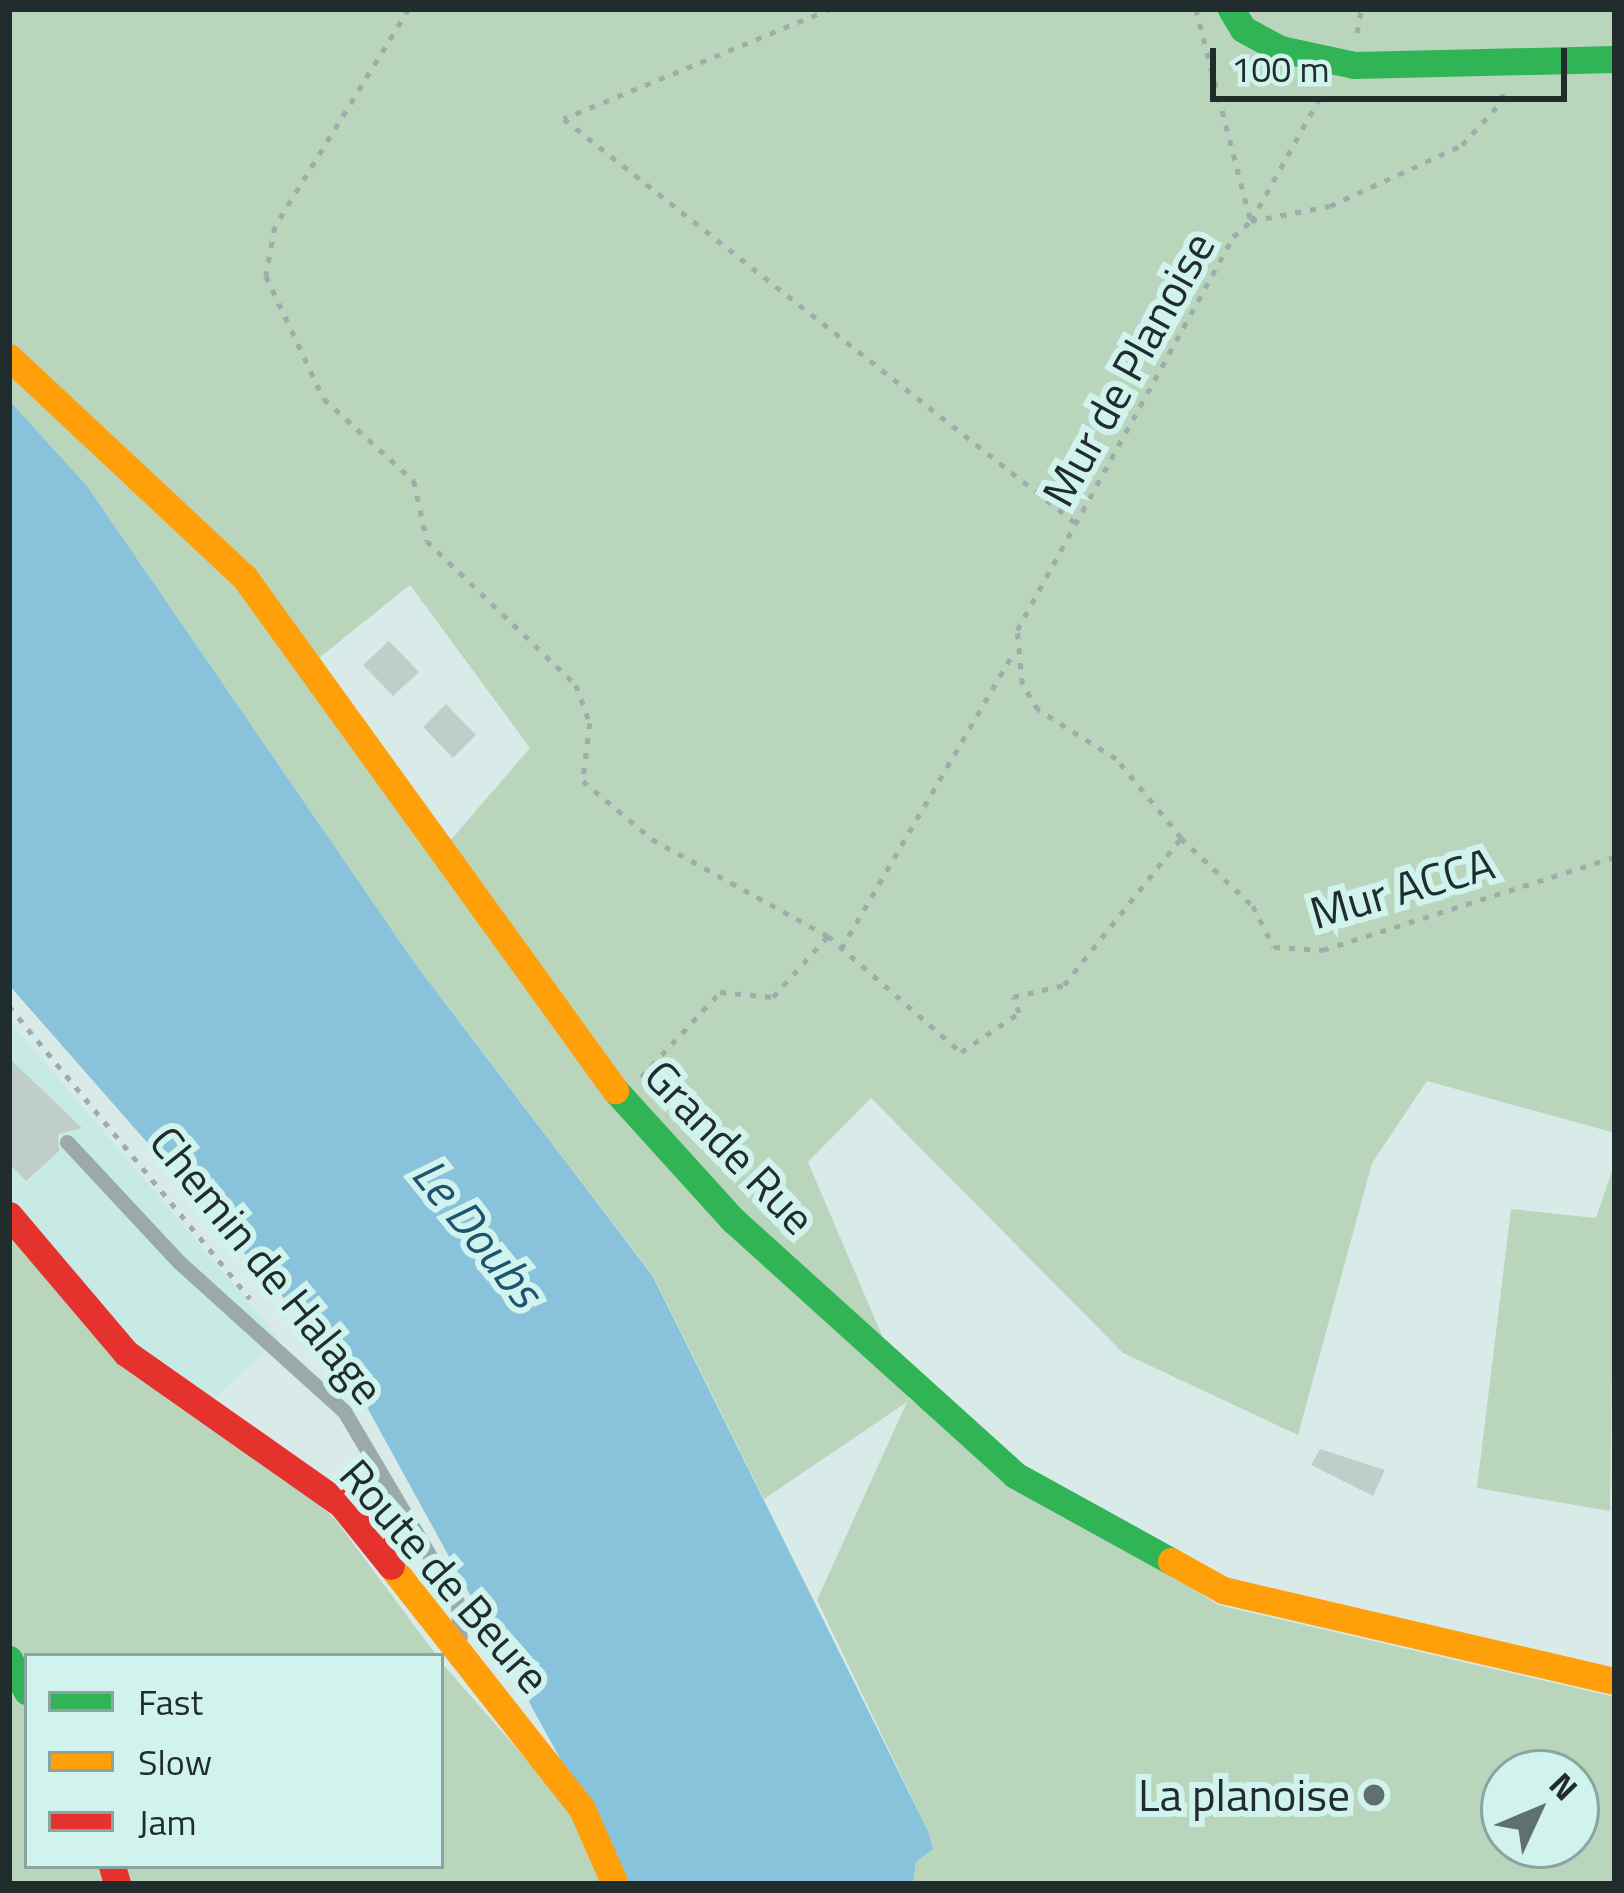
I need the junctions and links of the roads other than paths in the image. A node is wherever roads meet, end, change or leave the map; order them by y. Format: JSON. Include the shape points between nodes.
{"nodes":[{"id":1,"x":1231,"y":9,"type":"edge"},
{"id":2,"x":1615,"y":58,"type":"edge"},
{"id":3,"x":9,"y":357,"type":"edge"},
{"id":4,"x":68,"y":1142,"type":"dead end"},
{"id":5,"x":9,"y":1215,"type":"edge"},
{"id":6,"x":453,"y":1651,"type":"junction"},
{"id":7,"x":9,"y":1659,"type":"edge"},
{"id":8,"x":1615,"y":1681,"type":"edge"},
{"id":9,"x":24,"y":1686,"type":"edge"},
{"id":10,"x":615,"y":1884,"type":"edge"}],
"edges":[{"from":1,"to":2,"type":"street","via":[[1243,29],[1280,49],[1330,60]]},
{"from":3,"to":8,"type":"street","name":"Grande Rue","via":[[245,578],[621,1099],[733,1220],[1015,1475],[1223,1590]]},
{"from":4,"to":6,"type":"lane","name":"Chemin de Halage","via":[[179,1262],[344,1411],[458,1604]]},
{"from":5,"to":6,"type":"street","name":"Route de Beure","via":[[126,1353],[342,1505]]},
{"from":6,"to":10,"type":"street","name":"Route de Beure","via":[[582,1809]]},
{"from":7,"to":9,"type":"street"}]}
